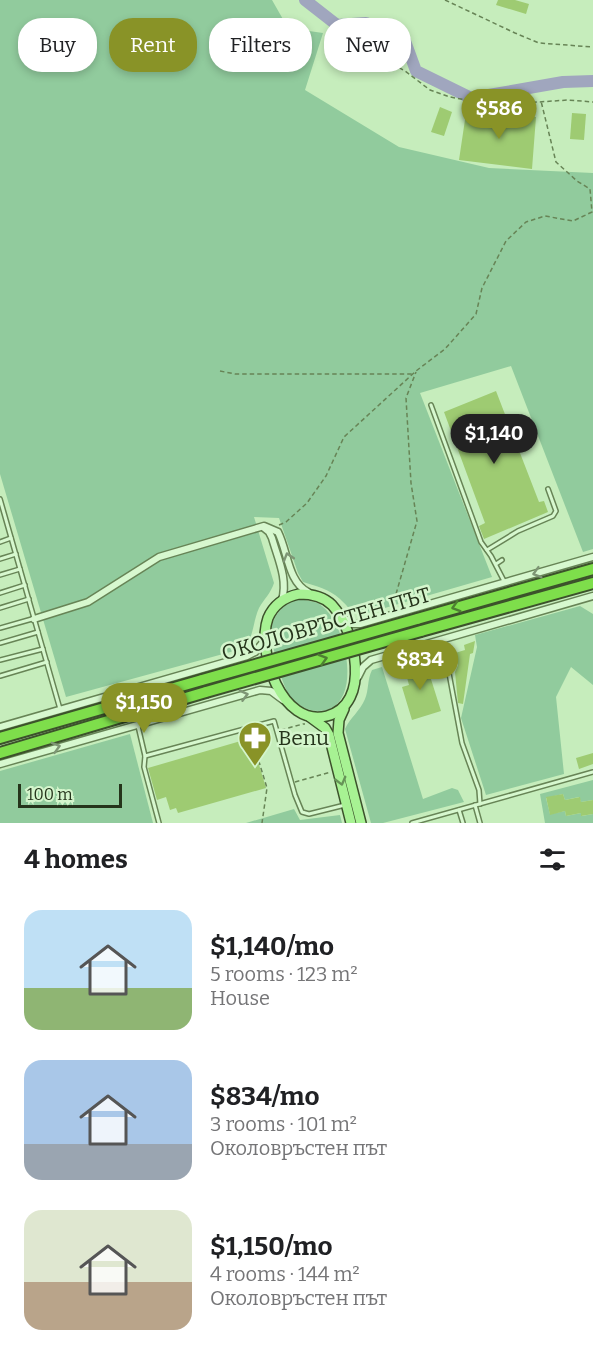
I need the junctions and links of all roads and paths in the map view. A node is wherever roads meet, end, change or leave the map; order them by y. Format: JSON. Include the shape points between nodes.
{"nodes":[{"id":1,"x":445,"y":0,"type":"edge"},
{"id":2,"x":593,"y":47,"type":"edge"},
{"id":3,"x":406,"y":72,"type":"edge"},
{"id":4,"x":541,"y":101,"type":"junction"},
{"id":5,"x":593,"y":102,"type":"edge"},
{"id":6,"x":220,"y":371,"type":"dead end"},
{"id":7,"x":416,"y":371,"type":"junction"},
{"id":8,"x":414,"y":374,"type":"junction"},
{"id":9,"x":431,"y":405,"type":"dead end"},
{"id":10,"x":548,"y":489,"type":"dead end"},
{"id":11,"x":0,"y":499,"type":"edge"},
{"id":12,"x":2,"y":515,"type":"edge"},
{"id":13,"x":8,"y":526,"type":"junction"},
{"id":14,"x":260,"y":526,"type":"junction"},
{"id":15,"x":0,"y":528,"type":"edge"},
{"id":16,"x":272,"y":528,"type":"junction"},
{"id":17,"x":11,"y":538,"type":"junction"},
{"id":18,"x":0,"y":542,"type":"edge"},
{"id":19,"x":487,"y":550,"type":"junction"},
{"id":20,"x":16,"y":554,"type":"junction"},
{"id":21,"x":593,"y":557,"type":"edge"},
{"id":22,"x":0,"y":559,"type":"edge"},
{"id":23,"x":502,"y":560,"type":"dead end"},
{"id":24,"x":496,"y":564,"type":"junction"},
{"id":25,"x":593,"y":568,"type":"edge"},
{"id":26,"x":20,"y":569,"type":"junction"},
{"id":27,"x":0,"y":575,"type":"edge"},
{"id":28,"x":505,"y":582,"type":"junction"},
{"id":29,"x":593,"y":583,"type":"edge"},
{"id":30,"x":25,"y":585,"type":"junction"},
{"id":31,"x":0,"y":593,"type":"edge"},
{"id":32,"x":312,"y":594,"type":"junction"},
{"id":33,"x":593,"y":596,"type":"edge"},
{"id":34,"x":29,"y":599,"type":"junction"},
{"id":35,"x":282,"y":600,"type":"junction"},
{"id":36,"x":394,"y":601,"type":"dead end"},
{"id":37,"x":333,"y":606,"type":"junction"},
{"id":38,"x":0,"y":608,"type":"edge"},
{"id":39,"x":34,"y":618,"type":"junction"},
{"id":40,"x":0,"y":628,"type":"edge"},
{"id":41,"x":38,"y":632,"type":"junction"},
{"id":42,"x":266,"y":637,"type":"junction"},
{"id":43,"x":0,"y":642,"type":"edge"},
{"id":44,"x":43,"y":649,"type":"junction"},
{"id":45,"x":0,"y":660,"type":"edge"},
{"id":46,"x":46,"y":662,"type":"junction"},
{"id":47,"x":448,"y":668,"type":"dead end"},
{"id":48,"x":0,"y":676,"type":"edge"},
{"id":49,"x":355,"y":684,"type":"junction"},
{"id":50,"x":289,"y":704,"type":"junction"},
{"id":51,"x":345,"y":706,"type":"junction"},
{"id":52,"x":60,"y":709,"type":"junction"},
{"id":53,"x":306,"y":715,"type":"junction"},
{"id":54,"x":137,"y":724,"type":"junction"},
{"id":55,"x":0,"y":727,"type":"edge"},
{"id":56,"x":249,"y":728,"type":"junction"},
{"id":57,"x":0,"y":738,"type":"edge"},
{"id":58,"x":0,"y":753,"type":"edge"},
{"id":59,"x":145,"y":756,"type":"junction"},
{"id":60,"x":0,"y":764,"type":"edge"},
{"id":61,"x":332,"y":772,"type":"dead end"},
{"id":62,"x":593,"y":772,"type":"edge"},
{"id":63,"x":291,"y":783,"type":"junction"},
{"id":64,"x":480,"y":804,"type":"junction"},
{"id":65,"x":347,"y":805,"type":"junction"},
{"id":66,"x":475,"y":805,"type":"junction"},
{"id":67,"x":459,"y":810,"type":"junction"},
{"id":68,"x":159,"y":823,"type":"edge"},
{"id":69,"x":262,"y":823,"type":"edge"},
{"id":70,"x":351,"y":823,"type":"edge"},
{"id":71,"x":361,"y":823,"type":"edge"},
{"id":72,"x":412,"y":823,"type":"edge"},
{"id":73,"x":463,"y":823,"type":"edge"},
{"id":74,"x":480,"y":823,"type":"edge"}],
"edges":[{"from":1,"to":2,"type":"path","via":[[539,43]]},
{"from":3,"to":4,"type":"path","via":[[430,90],[450,97],[494,105]]},
{"from":4,"to":5,"type":"path"},
{"from":4,"to":7,"type":"path","via":[[556,162],[590,189],[592,212],[573,221],[545,216],[526,222],[506,241],[482,288],[476,314],[445,349]]},
{"from":6,"to":8,"type":"path"},
{"from":7,"to":8,"type":"path"},
{"from":7,"to":36,"type":"path","via":[[406,398],[417,521]]},
{"from":8,"to":16,"type":"path","via":[[344,437],[326,476],[307,503],[286,522]]},
{"from":9,"to":19,"type":"lane"},
{"from":10,"to":19,"type":"lane","via":[[556,511],[553,516]]},
{"from":11,"to":12,"type":"lane"},
{"from":12,"to":13,"type":"lane"},
{"from":13,"to":15,"type":"lane"},
{"from":13,"to":17,"type":"lane"},
{"from":14,"to":16,"type":"street"},
{"from":14,"to":35,"type":"street","via":[[269,532],[285,581]]},
{"from":14,"to":39,"type":"street","via":[[159,557],[88,602]]},
{"from":32,"to":16,"type":"street","one_way":true,"via":[[295,582],[283,542]]},
{"from":17,"to":18,"type":"lane"},
{"from":17,"to":20,"type":"lane"},
{"from":19,"to":24,"type":"lane"},
{"from":20,"to":22,"type":"lane"},
{"from":20,"to":26,"type":"lane"},
{"from":21,"to":28,"type":"street","name":"ОКОЛОВРЪСТЕН ПЪТ","one_way":true},
{"from":23,"to":24,"type":"lane"},
{"from":24,"to":28,"type":"lane"},
{"from":25,"to":57,"type":"highway","name":"ОКОЛОВРЪСТЕН ПЪТ","one_way":true,"bridge":true},
{"from":26,"to":27,"type":"lane"},
{"from":26,"to":30,"type":"lane"},
{"from":28,"to":37,"type":"street","name":"ОКОЛОВРЪСТЕН ПЪТ","via":[[360,624],[352,624]]},
{"from":58,"to":29,"type":"highway","name":"ОКОЛОВРЪСТЕН ПЪТ","one_way":true,"bridge":true},
{"from":30,"to":31,"type":"lane"},
{"from":30,"to":34,"type":"lane"},
{"from":32,"to":35,"type":"main road"},
{"from":32,"to":37,"type":"main road"},
{"from":33,"to":49,"type":"street","via":[[371,660]]},
{"from":34,"to":38,"type":"lane"},
{"from":34,"to":39,"type":"lane"},
{"from":35,"to":42,"type":"main road","via":[[268,619]]},
{"from":37,"to":49,"type":"main road","via":[[349,638]]},
{"from":39,"to":40,"type":"lane"},
{"from":39,"to":41,"type":"lane"},
{"from":41,"to":43,"type":"lane"},
{"from":41,"to":44,"type":"lane"},
{"from":42,"to":50,"type":"main road","via":[[274,679]]},
{"from":42,"to":52,"type":"street","name":"ОКОЛОВРЪСТЕН ПЪТ","via":[[247,656]]},
{"from":44,"to":45,"type":"lane"},
{"from":44,"to":46,"type":"lane"},
{"from":46,"to":48,"type":"lane"},
{"from":46,"to":52,"type":"lane"},
{"from":47,"to":64,"type":"lane","via":[[462,743],[479,790]]},
{"from":49,"to":51,"type":"main road"},
{"from":50,"to":53,"type":"main road"},
{"from":54,"to":50,"type":"street","one_way":true,"via":[[264,690]]},
{"from":51,"to":53,"type":"main road","via":[[321,717]]},
{"from":51,"to":71,"type":"main road","via":[[338,733]]},
{"from":52,"to":55,"type":"street","name":"ОКОЛОВРЪСТЕН ПЪТ"},
{"from":53,"to":65,"type":"main road","one_way":true,"via":[[329,735]]},
{"from":54,"to":59,"type":"lane"},
{"from":60,"to":54,"type":"street","one_way":true},
{"from":56,"to":59,"type":"lane"},
{"from":56,"to":63,"type":"lane","via":[[274,721]]},
{"from":56,"to":69,"type":"path","via":[[267,788]]},
{"from":59,"to":68,"type":"lane","via":[[144,766]]},
{"from":61,"to":63,"type":"path"},
{"from":62,"to":64,"type":"lane"},
{"from":63,"to":65,"type":"lane","via":[[304,814]]},
{"from":64,"to":66,"type":"lane"},
{"from":65,"to":70,"type":"main road"},
{"from":66,"to":67,"type":"lane"},
{"from":66,"to":74,"type":"lane"},
{"from":67,"to":72,"type":"lane"},
{"from":67,"to":73,"type":"lane"}]}
